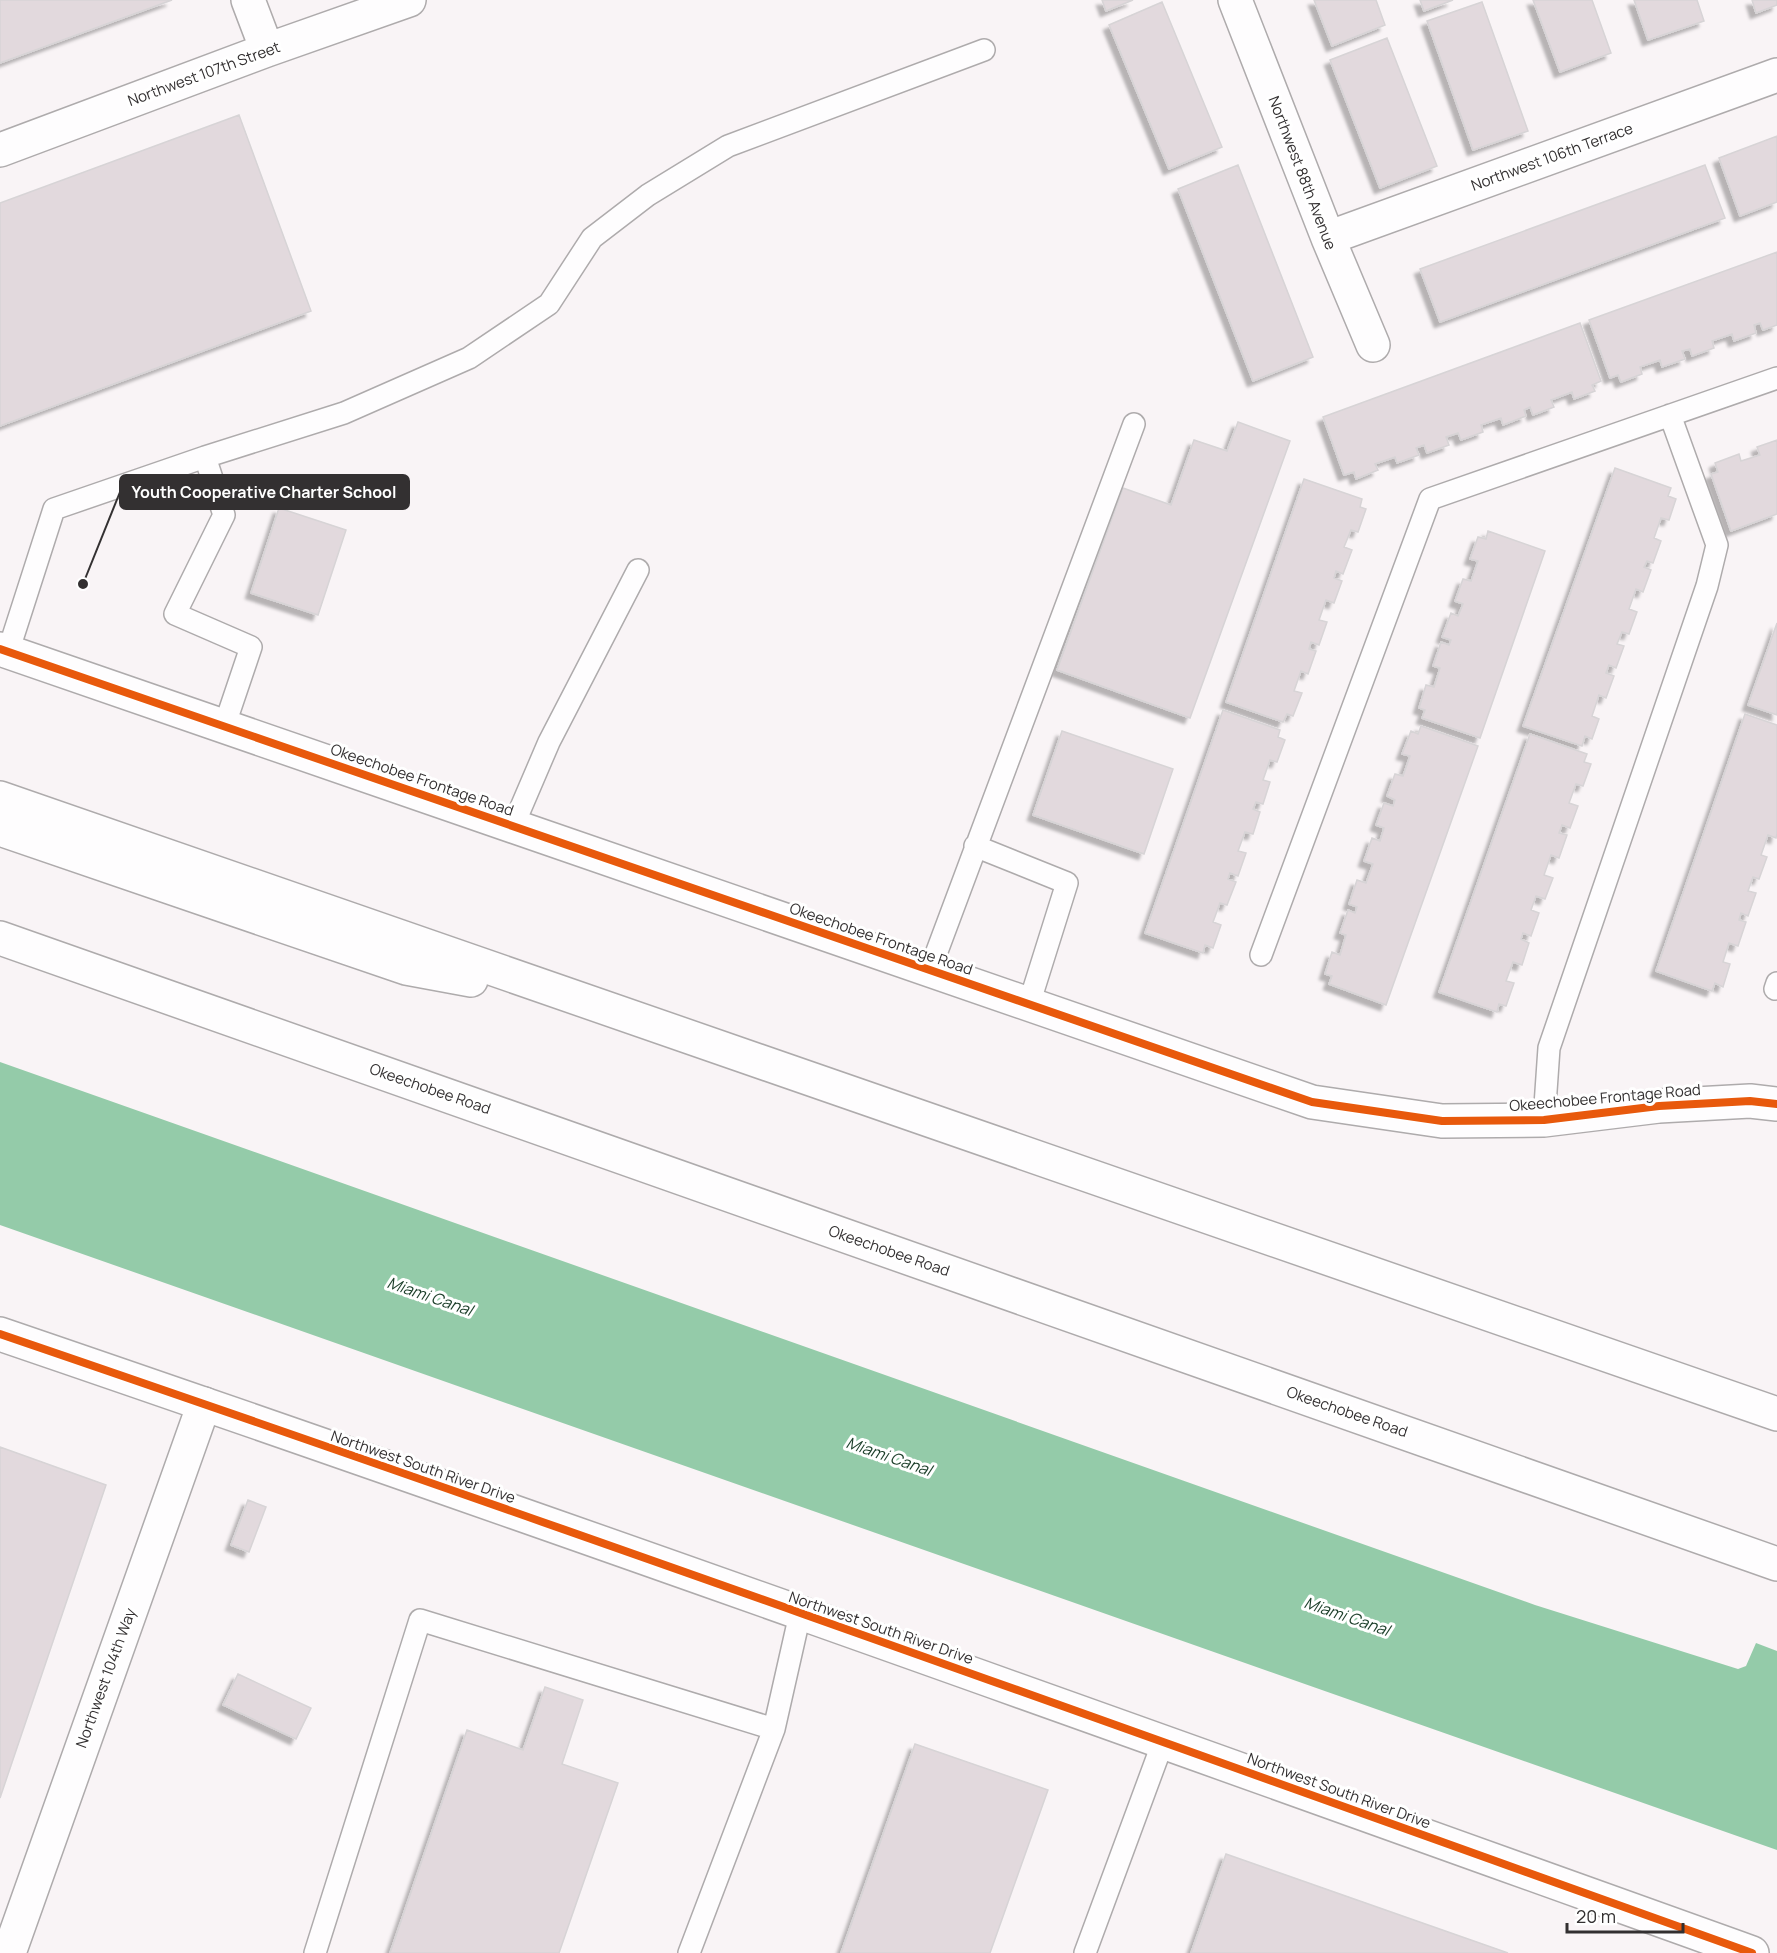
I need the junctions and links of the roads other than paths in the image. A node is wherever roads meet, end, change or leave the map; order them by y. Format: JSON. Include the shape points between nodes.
{"nodes":[{"id":1,"x":248,"y":0,"type":"edge"},
{"id":2,"x":409,"y":0,"type":"edge"},
{"id":3,"x":1235,"y":0,"type":"edge"},
{"id":4,"x":267,"y":50,"type":"junction"},
{"id":5,"x":984,"y":50,"type":"dead end"},
{"id":6,"x":1777,"y":75,"type":"edge"},
{"id":7,"x":0,"y":150,"type":"edge"},
{"id":8,"x":1328,"y":238,"type":"junction"},
{"id":9,"x":1373,"y":345,"type":"dead end"},
{"id":10,"x":1777,"y":378,"type":"edge"},
{"id":11,"x":1670,"y":415,"type":"junction"},
{"id":12,"x":1134,"y":423,"type":"dead end"},
{"id":13,"x":205,"y":457,"type":"junction"},
{"id":14,"x":638,"y":570,"type":"dead end"},
{"id":15,"x":4,"y":651,"type":"edge"},
{"id":16,"x":224,"y":727,"type":"junction"},
{"id":17,"x":0,"y":798,"type":"edge"},
{"id":18,"x":513,"y":826,"type":"junction"},
{"id":19,"x":0,"y":829,"type":"edge"},
{"id":20,"x":975,"y":846,"type":"junction"},
{"id":21,"x":0,"y":938,"type":"edge"},
{"id":22,"x":1261,"y":955,"type":"dead end"},
{"id":23,"x":930,"y":970,"type":"junction"},
{"id":24,"x":579,"y":1000,"type":"junction"},
{"id":25,"x":1029,"y":1004,"type":"junction"},
{"id":26,"x":1777,"y":1104,"type":"edge"},
{"id":27,"x":1544,"y":1120,"type":"junction"},
{"id":28,"x":0,"y":1334,"type":"edge"},
{"id":29,"x":204,"y":1404,"type":"junction"},
{"id":30,"x":1777,"y":1414,"type":"edge"},
{"id":31,"x":1777,"y":1563,"type":"edge"},
{"id":32,"x":800,"y":1614,"type":"junction"},
{"id":33,"x":774,"y":1729,"type":"junction"},
{"id":34,"x":1163,"y":1742,"type":"junction"},
{"id":35,"x":9,"y":1953,"type":"edge"},
{"id":36,"x":315,"y":1953,"type":"edge"},
{"id":37,"x":689,"y":1953,"type":"edge"},
{"id":38,"x":1085,"y":1953,"type":"edge"},
{"id":39,"x":1752,"y":1953,"type":"edge"}],
"edges":[{"from":1,"to":4,"type":"main road"},
{"from":2,"to":4,"type":"main road","name":"Northwest 107th Street"},
{"from":3,"to":8,"type":"main road","name":"Northwest 88th Avenue"},
{"from":4,"to":7,"type":"main road","name":"Northwest 107th Street"},
{"from":5,"to":13,"type":"lane","via":[[728,146],[648,195],[592,238],[549,304],[469,358],[344,413]]},
{"from":6,"to":8,"type":"main road","name":"Northwest 106th Terrace"},
{"from":8,"to":9,"type":"main road","name":"Northwest 88th Avenue"},
{"from":10,"to":11,"type":"lane"},
{"from":11,"to":22,"type":"lane","via":[[1431,499]]},
{"from":11,"to":27,"type":"lane","via":[[1717,545],[1707,586],[1549,1048]]},
{"from":12,"to":20,"type":"lane"},
{"from":13,"to":15,"type":"lane","via":[[54,509]]},
{"from":13,"to":16,"type":"lane","via":[[224,514],[175,614],[251,647]]},
{"from":14,"to":18,"type":"lane","via":[[549,742]]},
{"from":15,"to":16,"type":"main road","name":"Okeechobee Frontage Road"},
{"from":16,"to":18,"type":"main road","name":"Okeechobee Frontage Road"},
{"from":17,"to":24,"type":"main road"},
{"from":18,"to":23,"type":"main road","name":"Okeechobee Frontage Road"},
{"from":19,"to":24,"type":"main road","via":[[406,968]]},
{"from":20,"to":23,"type":"lane"},
{"from":20,"to":25,"type":"lane","via":[[1067,883]]},
{"from":21,"to":31,"type":"main road","name":"Okeechobee Road"},
{"from":23,"to":25,"type":"main road","name":"Okeechobee Frontage Road"},
{"from":24,"to":30,"type":"main road"},
{"from":25,"to":27,"type":"main road","name":"Okeechobee Frontage Road","via":[[1312,1102],[1442,1121]]},
{"from":26,"to":27,"type":"main road","name":"Okeechobee Frontage Road","via":[[1750,1101],[1659,1106]]},
{"from":28,"to":29,"type":"main road","name":"Northwest South River Drive"},
{"from":29,"to":32,"type":"main road","name":"Northwest South River Drive"},
{"from":29,"to":35,"type":"main road","name":"Northwest 104th Way"},
{"from":32,"to":33,"type":"lane"},
{"from":32,"to":34,"type":"main road","name":"Northwest South River Drive"},
{"from":33,"to":36,"type":"lane","via":[[420,1620]]},
{"from":33,"to":37,"type":"lane"},
{"from":34,"to":38,"type":"lane"},
{"from":34,"to":39,"type":"main road","name":"Northwest South River Drive"}]}
